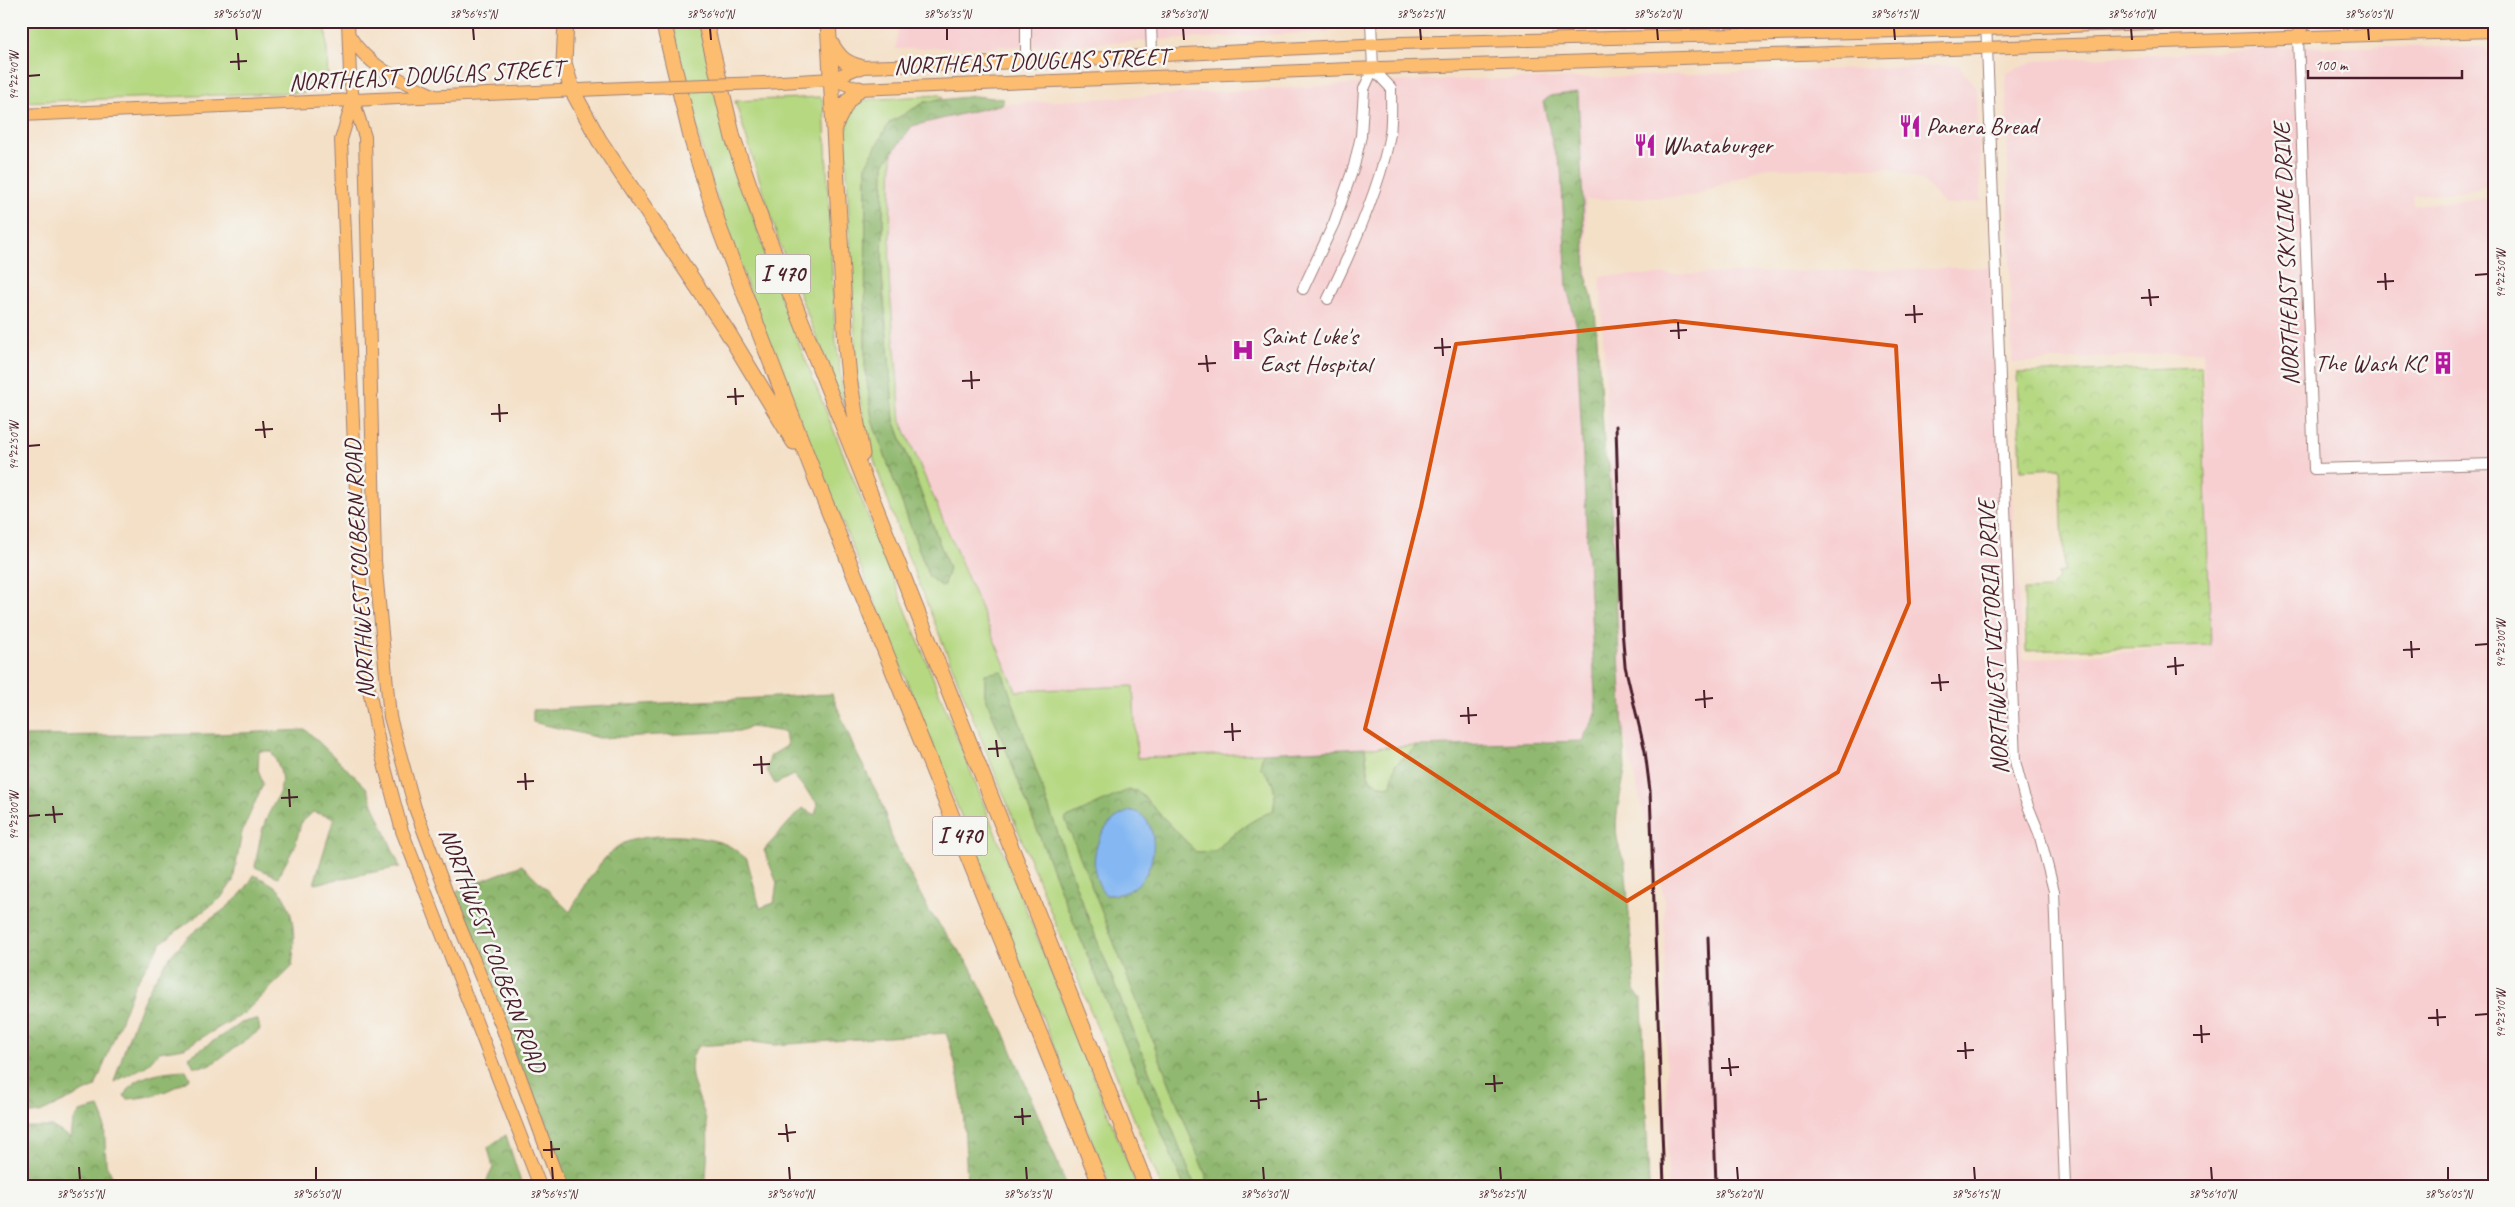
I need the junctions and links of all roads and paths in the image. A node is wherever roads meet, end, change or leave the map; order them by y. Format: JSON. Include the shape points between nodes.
{"nodes":[{"id":1,"x":566,"y":21,"type":"edge"},
{"id":2,"x":663,"y":21,"type":"edge"},
{"id":3,"x":705,"y":21,"type":"edge"},
{"id":4,"x":828,"y":21,"type":"edge"},
{"id":5,"x":1026,"y":21,"type":"edge"},
{"id":6,"x":1151,"y":21,"type":"edge"},
{"id":7,"x":1371,"y":21,"type":"edge"},
{"id":8,"x":2207,"y":21,"type":"edge"},
{"id":9,"x":2309,"y":21,"type":"edge"},
{"id":10,"x":1986,"y":25,"type":"edge"},
{"id":11,"x":348,"y":28,"type":"edge"},
{"id":12,"x":2494,"y":31,"type":"edge"},
{"id":13,"x":2298,"y":38,"type":"junction"},
{"id":14,"x":830,"y":41,"type":"junction"},
{"id":15,"x":1372,"y":45,"type":"junction"},
{"id":16,"x":1986,"y":48,"type":"junction"},
{"id":17,"x":1152,"y":55,"type":"junction"},
{"id":18,"x":1026,"y":62,"type":"junction"},
{"id":19,"x":860,"y":67,"type":"junction"},
{"id":20,"x":1373,"y":69,"type":"junction"},
{"id":21,"x":832,"y":78,"type":"junction"},
{"id":22,"x":859,"y":89,"type":"junction"},
{"id":23,"x":572,"y":90,"type":"junction"},
{"id":24,"x":435,"y":96,"type":"junction"},
{"id":25,"x":353,"y":100,"type":"junction"},
{"id":26,"x":21,"y":115,"type":"edge"},
{"id":27,"x":834,"y":127,"type":"junction"},
{"id":28,"x":1303,"y":290,"type":"dead end"},
{"id":29,"x":1328,"y":299,"type":"dead end"},
{"id":30,"x":2494,"y":464,"type":"edge"},
{"id":31,"x":820,"y":487,"type":"junction"},
{"id":32,"x":880,"y":521,"type":"junction"},
{"id":33,"x":386,"y":683,"type":"junction"},
{"id":34,"x":368,"y":686,"type":"junction"},
{"id":35,"x":540,"y":1186,"type":"edge"},
{"id":36,"x":560,"y":1186,"type":"edge"},
{"id":37,"x":1101,"y":1186,"type":"edge"},
{"id":38,"x":1146,"y":1186,"type":"edge"},
{"id":39,"x":2065,"y":1186,"type":"edge"}],
"edges":[{"from":1,"to":23,"type":"highway","via":[[564,63]]},
{"from":2,"to":31,"type":"highway","number":"I 470","via":[[692,137],[720,230]]},
{"from":3,"to":32,"type":"highway","number":"I 470","via":[[734,138],[761,220]]},
{"from":4,"to":14,"type":"highway"},
{"from":5,"to":18,"type":"street"},
{"from":6,"to":17,"type":"street"},
{"from":7,"to":15,"type":"street"},
{"from":8,"to":10,"type":"main road","name":"NORTHEAST DOUGLAS STREET"},
{"from":9,"to":13,"type":"main road","via":[[2300,28]]},
{"from":10,"to":15,"type":"main road","name":"NORTHEAST DOUGLAS STREET"},
{"from":10,"to":16,"type":"street","name":"NORTHWEST VICTORIA DRIVE"},
{"from":11,"to":24,"type":"main road","via":[[357,48],[379,68]]},
{"from":11,"to":25,"type":"main road","name":"NORTHWEST COLBERN ROAD"},
{"from":12,"to":13,"type":"main road","name":"NORTHEAST DOUGLAS STREET"},
{"from":13,"to":16,"type":"main road","name":"NORTHEAST DOUGLAS STREET"},
{"from":13,"to":30,"type":"street","name":"NORTHEAST SKYLINE DRIVE","via":[[2314,469]]},
{"from":14,"to":19,"type":"highway","via":[[846,63]]},
{"from":14,"to":21,"type":"highway"},
{"from":15,"to":17,"type":"main road","name":"NORTHEAST DOUGLAS STREET"},
{"from":15,"to":20,"type":"street"},
{"from":16,"to":20,"type":"main road","name":"NORTHEAST DOUGLAS STREET"},
{"from":16,"to":39,"type":"street","name":"NORTHWEST VICTORIA DRIVE","via":[[2015,761],[2054,891]]},
{"from":17,"to":18,"type":"main road","name":"NORTHEAST DOUGLAS STREET"},
{"from":18,"to":19,"type":"main road","name":"NORTHEAST DOUGLAS STREET"},
{"from":19,"to":21,"type":"main road","name":"NORTHEAST DOUGLAS STREET"},
{"from":20,"to":22,"type":"main road","name":"NORTHEAST DOUGLAS STREET"},
{"from":20,"to":28,"type":"street","via":[[1364,89],[1361,136],[1354,166],[1334,223]]},
{"from":20,"to":29,"type":"street","via":[[1391,88],[1390,131],[1384,159],[1356,236]]},
{"from":21,"to":22,"type":"main road","name":"NORTHEAST DOUGLAS STREET"},
{"from":21,"to":23,"type":"main road","name":"NORTHEAST DOUGLAS STREET","bridge":true},
{"from":21,"to":27,"type":"highway"},
{"from":22,"to":27,"type":"highway","via":[[847,102]]},
{"from":23,"to":24,"type":"main road","name":"NORTHEAST DOUGLAS STREET"},
{"from":23,"to":31,"type":"highway","via":[[599,140],[774,406]]},
{"from":24,"to":25,"type":"main road","name":"NORTHEAST DOUGLAS STREET"},
{"from":25,"to":26,"type":"main road","name":"NORTHEAST DOUGLAS STREET"},
{"from":25,"to":33,"type":"main road","name":"NORTHWEST COLBERN ROAD","via":[[364,137],[375,562]]},
{"from":25,"to":34,"type":"main road","name":"NORTHWEST COLBERN ROAD","via":[[341,140],[356,539]]},
{"from":27,"to":32,"type":"highway","via":[[848,378],[858,437]]},
{"from":31,"to":37,"type":"highway","number":"I 470"},
{"from":32,"to":38,"type":"highway","number":"I 470"},
{"from":33,"to":34,"type":"main road"},
{"from":33,"to":36,"type":"main road","name":"NORTHWEST COLBERN ROAD","via":[[390,717],[415,808],[502,1027]]},
{"from":34,"to":35,"type":"main road","name":"NORTHWEST COLBERN ROAD","via":[[380,749],[402,831]]}]}
